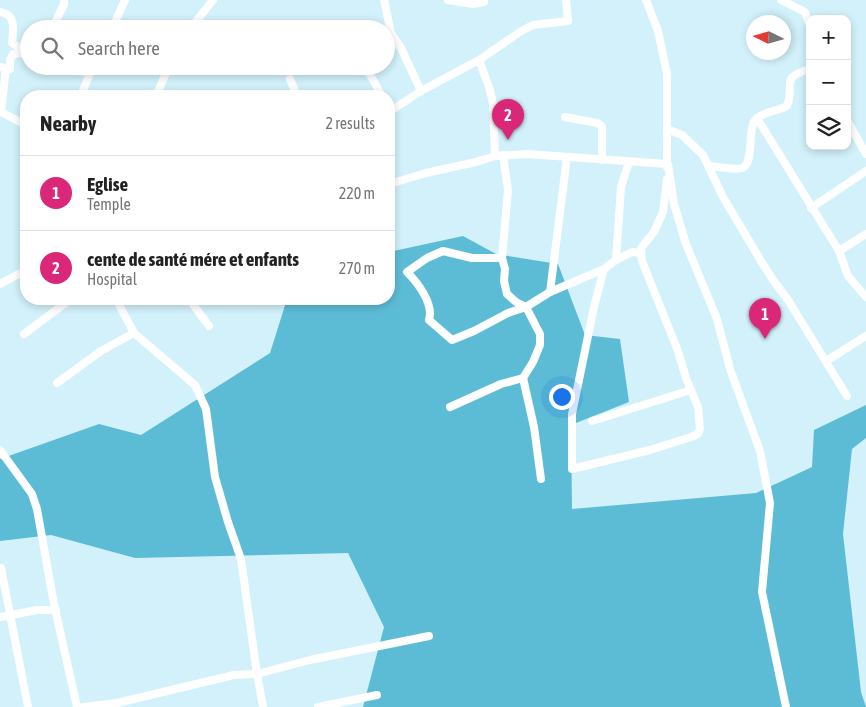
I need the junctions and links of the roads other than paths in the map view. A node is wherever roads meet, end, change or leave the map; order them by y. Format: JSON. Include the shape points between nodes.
{"nodes":[{"id":1,"x":64,"y":0,"type":"edge"},
{"id":2,"x":125,"y":0,"type":"edge"},
{"id":3,"x":213,"y":0,"type":"edge"},
{"id":4,"x":384,"y":0,"type":"edge"},
{"id":5,"x":448,"y":0,"type":"edge"},
{"id":6,"x":566,"y":0,"type":"edge"},
{"id":7,"x":646,"y":0,"type":"edge"},
{"id":8,"x":781,"y":0,"type":"edge"},
{"id":9,"x":484,"y":2,"type":"dead end"},
{"id":10,"x":0,"y":12,"type":"edge"},
{"id":11,"x":806,"y":15,"type":"edge"},
{"id":12,"x":56,"y":20,"type":"edge"},
{"id":13,"x":116,"y":20,"type":"edge"},
{"id":14,"x":197,"y":20,"type":"edge"},
{"id":15,"x":388,"y":20,"type":"edge"},
{"id":16,"x":395,"y":40,"type":"edge"},
{"id":17,"x":20,"y":49,"type":"edge"},
{"id":18,"x":20,"y":54,"type":"edge"},
{"id":19,"x":479,"y":60,"type":"junction"},
{"id":20,"x":3,"y":68,"type":"edge"},
{"id":21,"x":806,"y":71,"type":"edge"},
{"id":22,"x":89,"y":75,"type":"edge"},
{"id":23,"x":165,"y":75,"type":"edge"},
{"id":24,"x":370,"y":75,"type":"edge"},
{"id":25,"x":290,"y":79,"type":"dead end"},
{"id":26,"x":83,"y":90,"type":"edge"},
{"id":27,"x":159,"y":90,"type":"edge"},
{"id":28,"x":295,"y":90,"type":"edge"},
{"id":29,"x":379,"y":90,"type":"edge"},
{"id":30,"x":421,"y":91,"type":"junction"},
{"id":31,"x":395,"y":106,"type":"edge"},
{"id":32,"x":565,"y":117,"type":"dead end"},
{"id":33,"x":757,"y":118,"type":"junction"},
{"id":34,"x":20,"y":122,"type":"edge"},
{"id":35,"x":851,"y":127,"type":"edge"},
{"id":36,"x":667,"y":129,"type":"junction"},
{"id":37,"x":866,"y":154,"type":"edge"},
{"id":38,"x":499,"y":156,"type":"junction"},
{"id":39,"x":567,"y":157,"type":"junction"},
{"id":40,"x":602,"y":160,"type":"junction"},
{"id":41,"x":628,"y":162,"type":"junction"},
{"id":42,"x":668,"y":164,"type":"junction"},
{"id":43,"x":709,"y":166,"type":"junction"},
{"id":44,"x":866,"y":171,"type":"edge"},
{"id":45,"x":395,"y":182,"type":"edge"},
{"id":46,"x":811,"y":208,"type":"junction"},
{"id":47,"x":866,"y":234,"type":"edge"},
{"id":48,"x":838,"y":251,"type":"junction"},
{"id":49,"x":640,"y":253,"type":"junction"},
{"id":50,"x":502,"y":258,"type":"junction"},
{"id":51,"x":616,"y":260,"type":"junction"},
{"id":52,"x":604,"y":269,"type":"junction"},
{"id":53,"x":20,"y":273,"type":"edge"},
{"id":54,"x":0,"y":284,"type":"edge"},
{"id":55,"x":550,"y":292,"type":"junction"},
{"id":56,"x":866,"y":298,"type":"edge"},
{"id":57,"x":63,"y":305,"type":"edge"},
{"id":58,"x":119,"y":305,"type":"edge"},
{"id":59,"x":193,"y":305,"type":"edge"},
{"id":60,"x":526,"y":306,"type":"junction"},
{"id":61,"x":209,"y":326,"type":"dead end"},
{"id":62,"x":134,"y":332,"type":"junction"},
{"id":63,"x":24,"y":334,"type":"dead end"},
{"id":64,"x":866,"y":336,"type":"edge"},
{"id":65,"x":826,"y":361,"type":"junction"},
{"id":66,"x":523,"y":378,"type":"junction"},
{"id":67,"x":56,"y":383,"type":"dead end"},
{"id":68,"x":691,"y":390,"type":"junction"},
{"id":69,"x":847,"y":396,"type":"dead end"},
{"id":70,"x":450,"y":407,"type":"dead end"},
{"id":71,"x":592,"y":421,"type":"dead end"},
{"id":72,"x":0,"y":450,"type":"edge"},
{"id":73,"x":541,"y":479,"type":"dead end"},
{"id":74,"x":1,"y":568,"type":"edge"},
{"id":75,"x":56,"y":610,"type":"junction"},
{"id":76,"x":11,"y":615,"type":"junction"},
{"id":77,"x":0,"y":617,"type":"edge"},
{"id":78,"x":428,"y":636,"type":"dead end"},
{"id":79,"x":257,"y":674,"type":"junction"},
{"id":80,"x":377,"y":695,"type":"dead end"},
{"id":81,"x":28,"y":707,"type":"edge"},
{"id":82,"x":76,"y":707,"type":"edge"},
{"id":83,"x":83,"y":707,"type":"edge"},
{"id":84,"x":263,"y":707,"type":"edge"},
{"id":85,"x":318,"y":707,"type":"edge"},
{"id":86,"x":786,"y":707,"type":"edge"}],
"edges":[{"from":1,"to":12,"type":"street"},
{"from":2,"to":13,"type":"street"},
{"from":3,"to":14,"type":"street"},
{"from":4,"to":15,"type":"street"},
{"from":5,"to":9,"type":"street","via":[[473,4]]},
{"from":6,"to":19,"type":"street","via":[[568,20],[532,25]]},
{"from":7,"to":36,"type":"street","via":[[658,31],[667,74]]},
{"from":8,"to":11,"type":"street"},
{"from":10,"to":17,"type":"street","via":[[14,22],[12,43]]},
{"from":16,"to":30,"type":"street"},
{"from":18,"to":20,"type":"street","via":[[13,54],[10,69]]},
{"from":19,"to":30,"type":"street"},
{"from":19,"to":38,"type":"street","via":[[490,90]]},
{"from":20,"to":34,"type":"street","via":[[1,112]]},
{"from":21,"to":33,"type":"street","via":[[792,76],[787,106]]},
{"from":22,"to":26,"type":"street"},
{"from":23,"to":27,"type":"street"},
{"from":24,"to":29,"type":"street"},
{"from":25,"to":28,"type":"street"},
{"from":30,"to":31,"type":"street"},
{"from":32,"to":40,"type":"street","via":[[597,122],[602,126]]},
{"from":33,"to":43,"type":"street","via":[[753,122],[747,166],[741,169]]},
{"from":33,"to":46,"type":"street"},
{"from":35,"to":37,"type":"street"},
{"from":36,"to":42,"type":"street"},
{"from":36,"to":43,"type":"street","via":[[682,135],[703,155]]},
{"from":38,"to":39,"type":"street"},
{"from":38,"to":45,"type":"street"},
{"from":38,"to":50,"type":"street","via":[[508,190]]},
{"from":39,"to":40,"type":"street"},
{"from":39,"to":55,"type":"street"},
{"from":40,"to":41,"type":"street"},
{"from":41,"to":42,"type":"street"},
{"from":41,"to":51,"type":"street","via":[[621,187]]},
{"from":42,"to":49,"type":"street","via":[[663,212]]},
{"from":42,"to":86,"type":"street","via":[[674,204],[686,244],[717,319],[730,369],[760,451],[770,503],[762,592]]},
{"from":43,"to":65,"type":"street","via":[[761,261]]},
{"from":44,"to":46,"type":"street"},
{"from":46,"to":48,"type":"street"},
{"from":47,"to":48,"type":"street"},
{"from":48,"to":56,"type":"street","via":[[848,276]]},
{"from":49,"to":51,"type":"street","via":[[632,252]]},
{"from":49,"to":68,"type":"street"},
{"from":50,"to":60,"type":"street","via":[[507,294]]},
{"from":50,"to":60,"type":"street","via":[[472,258],[443,251],[407,272],[423,294],[429,320],[452,340]]},
{"from":51,"to":52,"type":"street"},
{"from":52,"to":55,"type":"street"},
{"from":52,"to":68,"type":"street","via":[[572,414],[572,469],[650,450],[698,434],[701,422]]},
{"from":53,"to":54,"type":"street"},
{"from":55,"to":60,"type":"street"},
{"from":57,"to":63,"type":"street"},
{"from":58,"to":62,"type":"street"},
{"from":59,"to":61,"type":"street"},
{"from":60,"to":66,"type":"street","via":[[540,334],[540,345]]},
{"from":62,"to":67,"type":"street"},
{"from":62,"to":79,"type":"street","via":[[195,385],[206,409],[215,478],[241,559]]},
{"from":64,"to":65,"type":"street"},
{"from":65,"to":69,"type":"street"},
{"from":66,"to":70,"type":"street"},
{"from":66,"to":73,"type":"street"},
{"from":68,"to":71,"type":"street"},
{"from":72,"to":75,"type":"street","via":[[32,494]]},
{"from":74,"to":76,"type":"street"},
{"from":75,"to":76,"type":"street"},
{"from":75,"to":82,"type":"street"},
{"from":76,"to":77,"type":"street"},
{"from":76,"to":81,"type":"street"},
{"from":78,"to":79,"type":"street"},
{"from":79,"to":83,"type":"street","via":[[234,675],[117,703]]},
{"from":79,"to":84,"type":"street"},
{"from":80,"to":85,"type":"street"}]}
